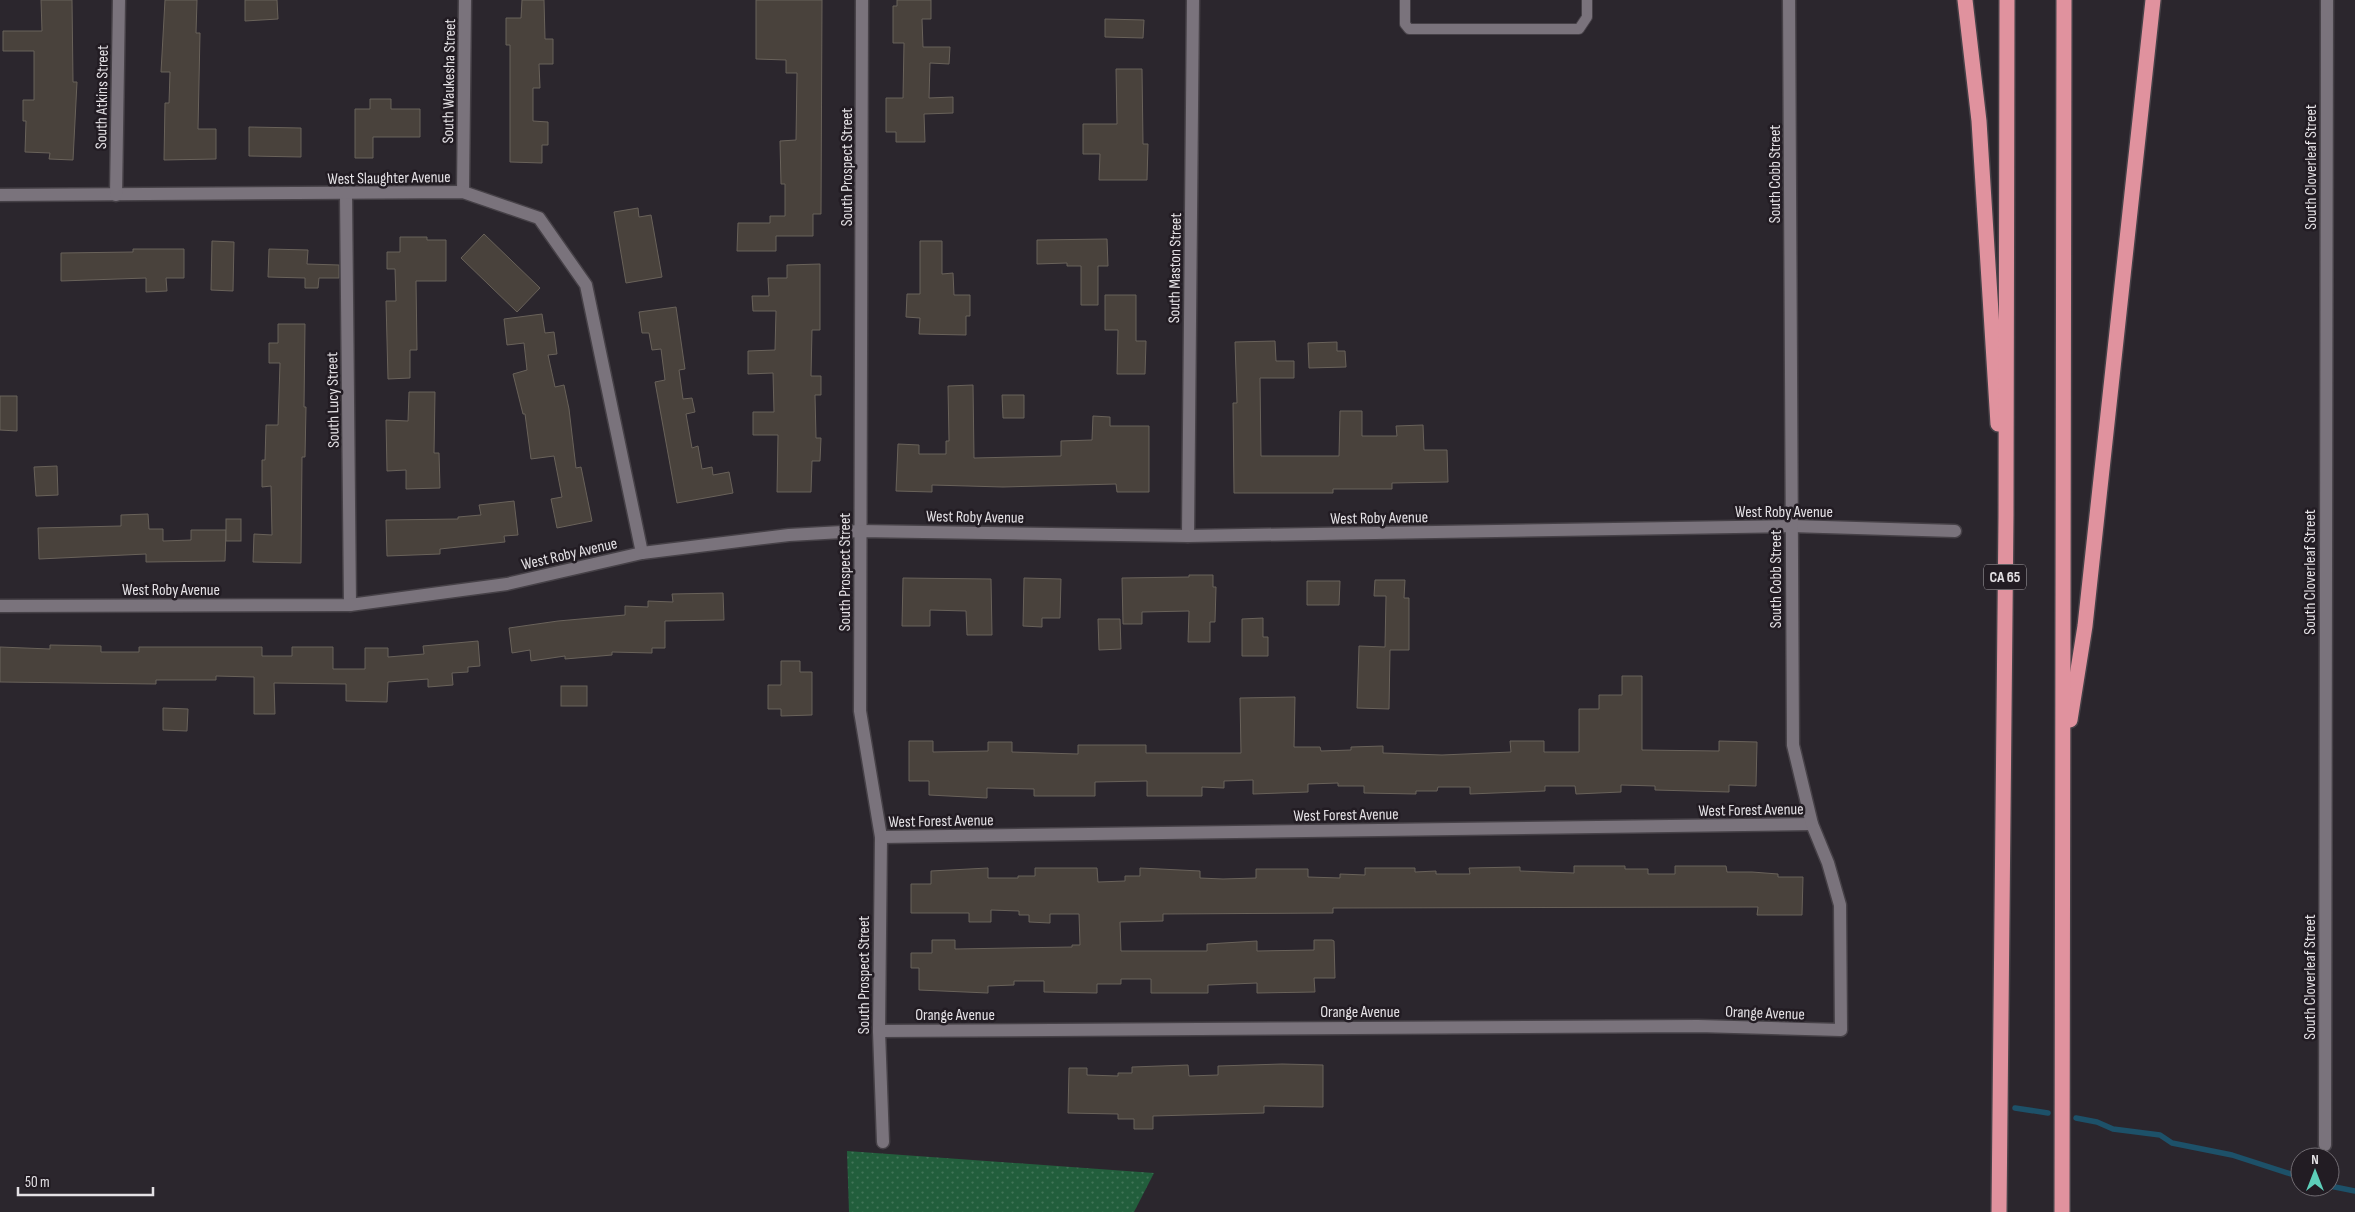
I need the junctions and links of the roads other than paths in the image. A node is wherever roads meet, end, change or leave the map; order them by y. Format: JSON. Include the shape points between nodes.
{"nodes":[{"id":1,"x":119,"y":0,"type":"edge"},
{"id":2,"x":465,"y":0,"type":"edge"},
{"id":3,"x":862,"y":0,"type":"edge"},
{"id":4,"x":1193,"y":0,"type":"edge"},
{"id":5,"x":1405,"y":0,"type":"edge"},
{"id":6,"x":1587,"y":0,"type":"edge"},
{"id":7,"x":1789,"y":0,"type":"edge"},
{"id":8,"x":1965,"y":0,"type":"edge"},
{"id":9,"x":2007,"y":0,"type":"edge"},
{"id":10,"x":2064,"y":0,"type":"edge"},
{"id":11,"x":2153,"y":0,"type":"edge"},
{"id":12,"x":2327,"y":0,"type":"edge"},
{"id":13,"x":463,"y":192,"type":"junction"},
{"id":14,"x":346,"y":194,"type":"junction"},
{"id":15,"x":0,"y":195,"type":"edge"},
{"id":16,"x":116,"y":195,"type":"junction"},
{"id":17,"x":2006,"y":516,"type":"junction"},
{"id":18,"x":1791,"y":526,"type":"junction"},
{"id":19,"x":860,"y":531,"type":"junction"},
{"id":20,"x":1955,"y":531,"type":"dead end"},
{"id":21,"x":1188,"y":536,"type":"junction"},
{"id":22,"x":642,"y":553,"type":"junction"},
{"id":23,"x":350,"y":605,"type":"junction"},
{"id":24,"x":0,"y":606,"type":"edge"},
{"id":25,"x":2062,"y":769,"type":"junction"},
{"id":26,"x":1812,"y":824,"type":"junction"},
{"id":27,"x":881,"y":837,"type":"junction"},
{"id":28,"x":1841,"y":1030,"type":"joint"},
{"id":29,"x":879,"y":1031,"type":"junction"},
{"id":30,"x":883,"y":1142,"type":"dead end"},
{"id":31,"x":2325,"y":1145,"type":"dead end"},
{"id":32,"x":1999,"y":1212,"type":"edge"},
{"id":33,"x":2062,"y":1212,"type":"edge"}],
"edges":[{"from":1,"to":16,"type":"street","name":"South Atkins Street"},
{"from":2,"to":13,"type":"street","name":"South Waukesha Street"},
{"from":3,"to":19,"type":"street","name":"South Prospect Street"},
{"from":4,"to":21,"type":"street","name":"South Maston Street"},
{"from":5,"to":6,"type":"lane","via":[[1408,29],[1579,29],[1587,17]]},
{"from":7,"to":18,"type":"street","name":"South Cobb Street"},
{"from":8,"to":17,"type":"highway","via":[[1979,121],[1994,381]]},
{"from":9,"to":17,"type":"highway","number":"CA 65"},
{"from":10,"to":25,"type":"highway"},
{"from":11,"to":25,"type":"highway","via":[[2085,626]]},
{"from":12,"to":31,"type":"street","name":"South Cloverleaf Street"},
{"from":13,"to":14,"type":"street","name":"West Slaughter Avenue"},
{"from":13,"to":22,"type":"street","name":"West Slaughter Avenue","via":[[539,218],[586,285]]},
{"from":14,"to":16,"type":"street","name":"West Slaughter Avenue"},
{"from":14,"to":23,"type":"street","name":"South Lucy Street"},
{"from":15,"to":16,"type":"street","name":"West Slaughter Avenue"},
{"from":17,"to":32,"type":"highway","number":"CA 65"},
{"from":18,"to":20,"type":"street","name":"West Roby Avenue"},
{"from":18,"to":21,"type":"street","name":"West Roby Avenue"},
{"from":18,"to":26,"type":"street","name":"South Cobb Street","via":[[1793,745]]},
{"from":19,"to":21,"type":"street","name":"West Roby Avenue"},
{"from":19,"to":22,"type":"street","name":"West Roby Avenue","via":[[789,535]]},
{"from":19,"to":27,"type":"street","name":"South Prospect Street","via":[[860,711]]},
{"from":22,"to":23,"type":"street","name":"West Roby Avenue","via":[[507,584]]},
{"from":23,"to":24,"type":"street","name":"West Roby Avenue"},
{"from":25,"to":33,"type":"highway"},
{"from":26,"to":27,"type":"street","name":"West Forest Avenue"},
{"from":26,"to":28,"type":"street","name":"South Cobb Street","via":[[1840,905]]},
{"from":27,"to":29,"type":"street","name":"South Prospect Street"},
{"from":28,"to":29,"type":"street","name":"Orange Avenue","via":[[1668,1026]]},
{"from":29,"to":30,"type":"street","name":"South Prospect Street"}]}
